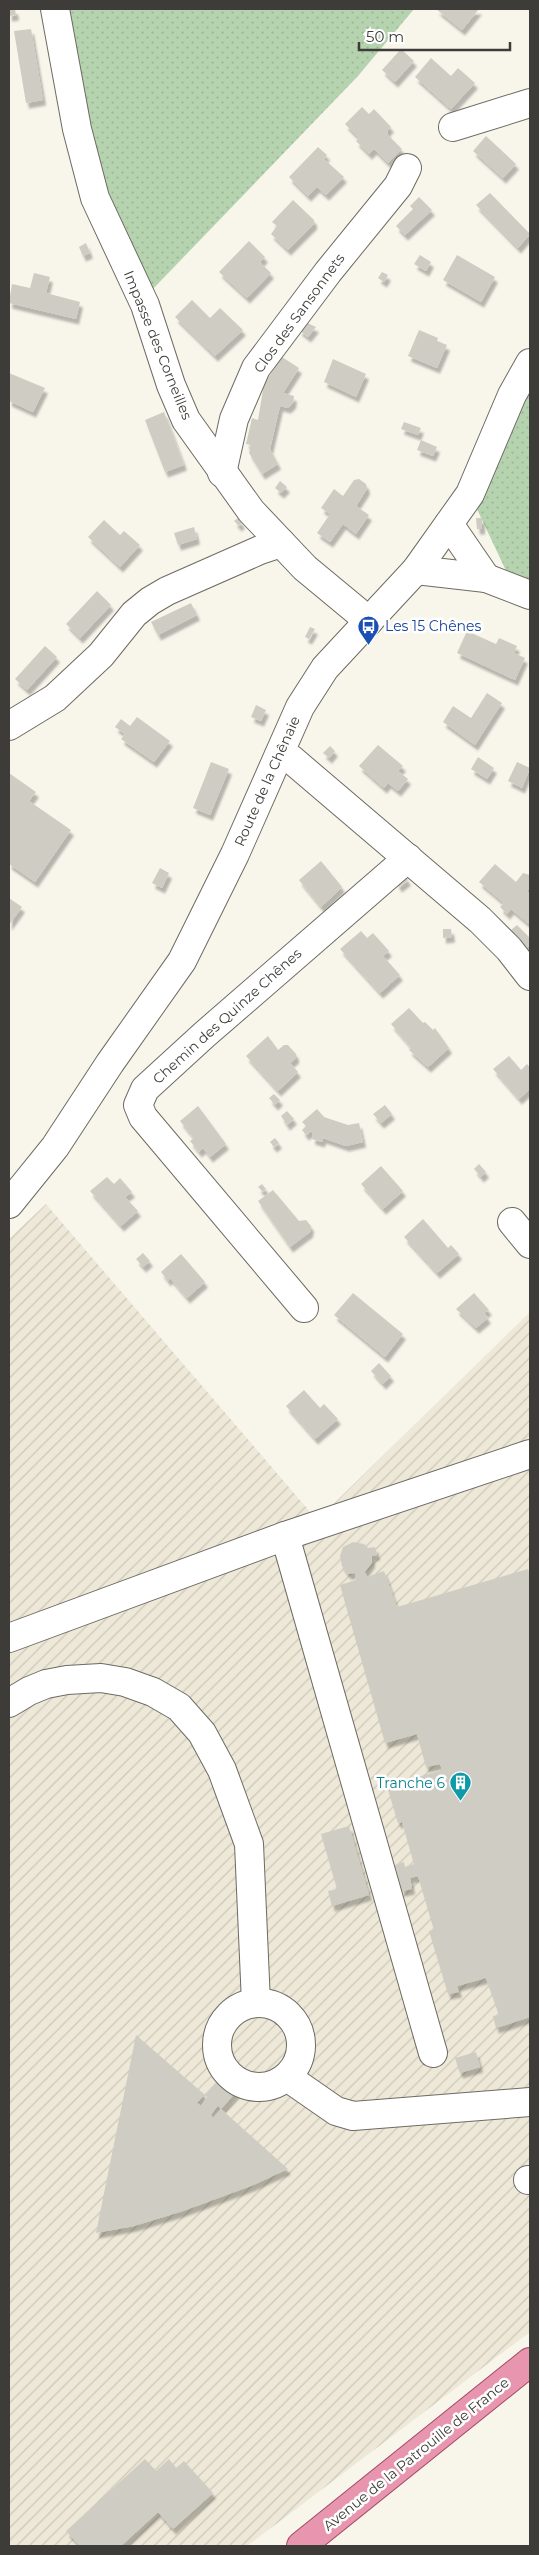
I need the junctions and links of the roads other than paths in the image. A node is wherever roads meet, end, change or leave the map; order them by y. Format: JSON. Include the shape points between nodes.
{"nodes":[{"id":1,"x":55,"y":9,"type":"edge"},
{"id":2,"x":530,"y":103,"type":"edge"},
{"id":3,"x":453,"y":127,"type":"dead end"},
{"id":4,"x":407,"y":168,"type":"dead end"},
{"id":5,"x":530,"y":363,"type":"edge"},
{"id":6,"x":222,"y":473,"type":"junction"},
{"id":7,"x":449,"y":524,"type":"junction"},
{"id":8,"x":280,"y":544,"type":"junction"},
{"id":9,"x":416,"y":570,"type":"junction"},
{"id":10,"x":486,"y":578,"type":"junction"},
{"id":11,"x":530,"y":596,"type":"edge"},
{"id":12,"x":368,"y":621,"type":"junction"},
{"id":13,"x":9,"y":726,"type":"edge"},
{"id":14,"x":279,"y":755,"type":"junction"},
{"id":15,"x":408,"y":858,"type":"junction"},
{"id":16,"x":530,"y":976,"type":"edge"},
{"id":17,"x":9,"y":1204,"type":"edge"},
{"id":18,"x":512,"y":1222,"type":"dead end"},
{"id":19,"x":530,"y":1244,"type":"edge"},
{"id":20,"x":304,"y":1308,"type":"dead end"},
{"id":21,"x":530,"y":1454,"type":"edge"},
{"id":22,"x":285,"y":1536,"type":"junction"},
{"id":23,"x":9,"y":1638,"type":"edge"},
{"id":24,"x":9,"y":1703,"type":"edge"},
{"id":25,"x":256,"y":2003,"type":"junction"},
{"id":26,"x":433,"y":2053,"type":"dead end"},
{"id":27,"x":287,"y":2077,"type":"junction"},
{"id":28,"x":530,"y":2102,"type":"edge"},
{"id":29,"x":530,"y":2362,"type":"edge"},
{"id":30,"x":301,"y":2546,"type":"edge"}],
"edges":[{"from":1,"to":6,"type":"street","name":"Impasse des Corneilles","via":[[77,129],[95,198],[145,305],[186,420]]},
{"from":2,"to":3,"type":"street"},
{"from":4,"to":6,"type":"street","name":"Clos des Sansonnets","via":[[398,186],[256,368],[234,419]]},
{"from":5,"to":7,"type":"street","name":"Route de la Chênaie","via":[[512,395],[470,494]]},
{"from":6,"to":8,"type":"street","name":"Impasse des Corneilles"},
{"from":7,"to":9,"type":"street","name":"Route de la Chênaie"},
{"from":7,"to":10,"type":"street"},
{"from":8,"to":12,"type":"street","name":"Impasse des Corneilles"},
{"from":8,"to":13,"type":"street","via":[[201,576],[150,602],[134,614],[101,655],[55,698]]},
{"from":9,"to":10,"type":"street"},
{"from":9,"to":12,"type":"street","name":"Route de la Chênaie"},
{"from":10,"to":11,"type":"street"},
{"from":12,"to":14,"type":"street","name":"Route de la Chênaie","via":[[322,672],[300,707]]},
{"from":14,"to":15,"type":"street","via":[[291,759]]},
{"from":14,"to":17,"type":"street","name":"Route de la Chênaie","via":[[236,854],[182,961],[55,1147]]},
{"from":15,"to":16,"type":"street","via":[[480,920]]},
{"from":15,"to":20,"type":"street","name":"Chemin des Quinze Chênes","via":[[145,1089],[138,1105],[143,1117]]},
{"from":18,"to":19,"type":"street"},
{"from":21,"to":22,"type":"street"},
{"from":22,"to":23,"type":"street"},
{"from":22,"to":26,"type":"street"},
{"from":24,"to":25,"type":"street","via":[[46,1684],[102,1678],[153,1692],[179,1707],[202,1733],[222,1770],[249,1844]]},
{"from":25,"to":27,"type":"street","via":[[278,2008],[298,2029],[302,2047],[297,2064]]},
{"from":25,"to":27,"type":"street","via":[[232,2014],[222,2028],[218,2045],[223,2066],[237,2081],[251,2086],[265,2087]]},
{"from":27,"to":28,"type":"street","via":[[336,2111],[353,2116]]},
{"from":29,"to":30,"type":"main road","name":"Avenue de la Patrouille de France"}]}
